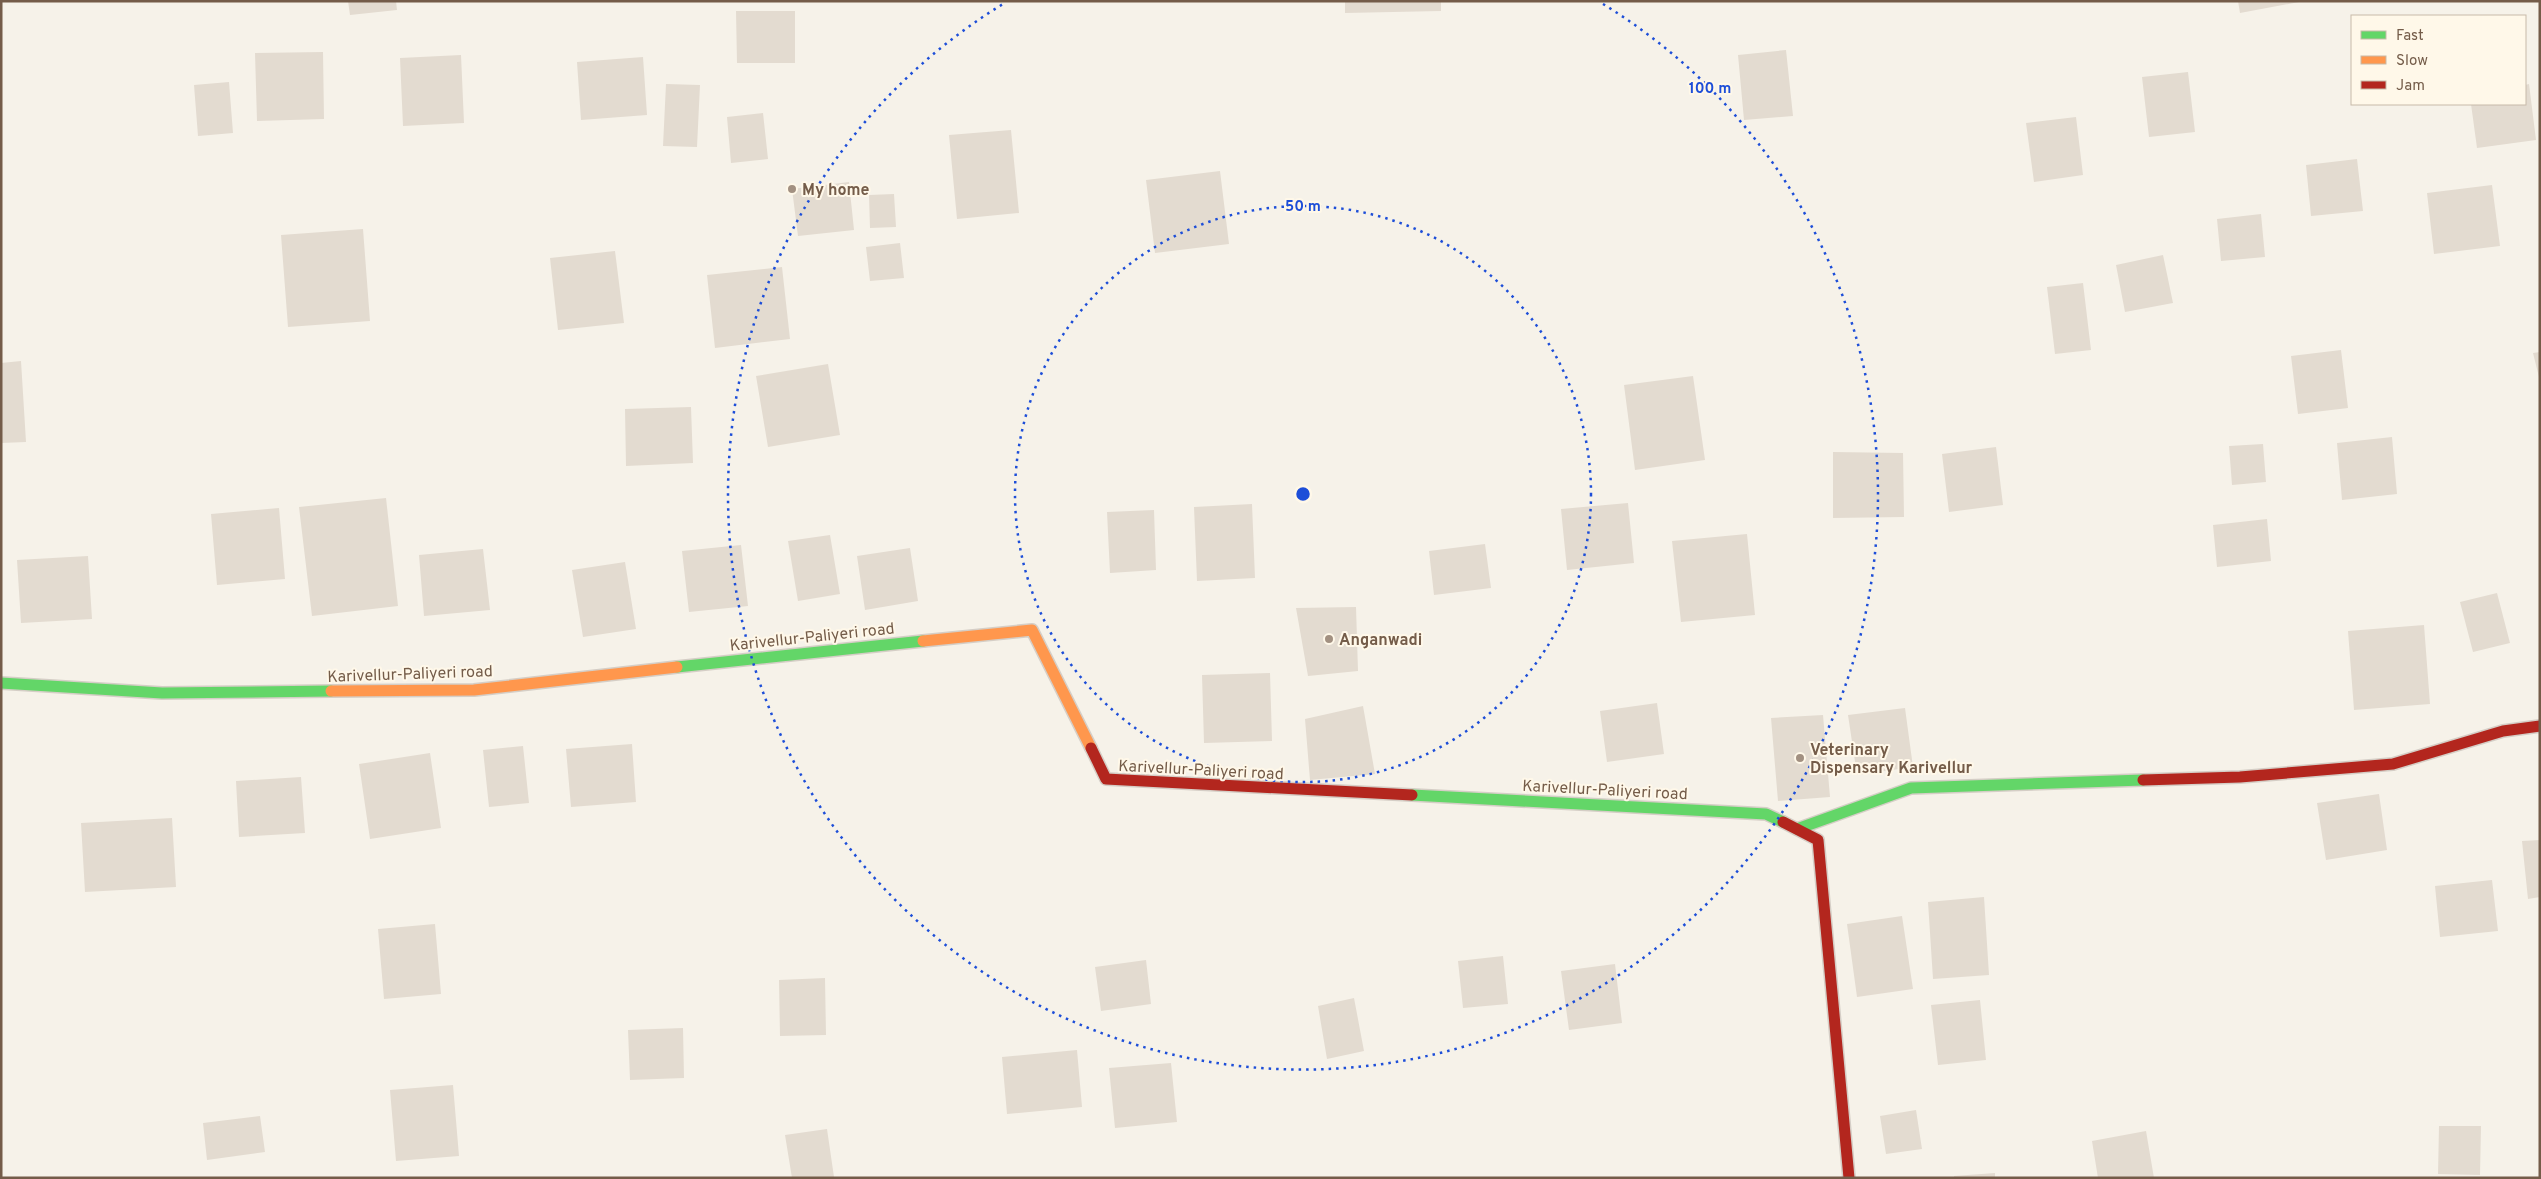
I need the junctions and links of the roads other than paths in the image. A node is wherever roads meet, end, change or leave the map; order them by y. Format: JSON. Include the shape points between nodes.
{"nodes":[{"id":1,"x":1,"y":683,"type":"edge"},
{"id":2,"x":2540,"y":726,"type":"edge"},
{"id":3,"x":1797,"y":829,"type":"junction"},
{"id":4,"x":1850,"y":1178,"type":"edge"}],
"edges":[{"from":1,"to":3,"type":"street","name":"Karivellur-Paliyeri road","via":[[162,693],[474,690],[1032,630],[1106,779],[1766,814]]},
{"from":2,"to":3,"type":"street","via":[[2504,731],[2383,765],[2240,778],[1911,788]]},
{"from":3,"to":4,"type":"street","name":"Karivellur-Paliyeri road","via":[[1818,840]]}]}
